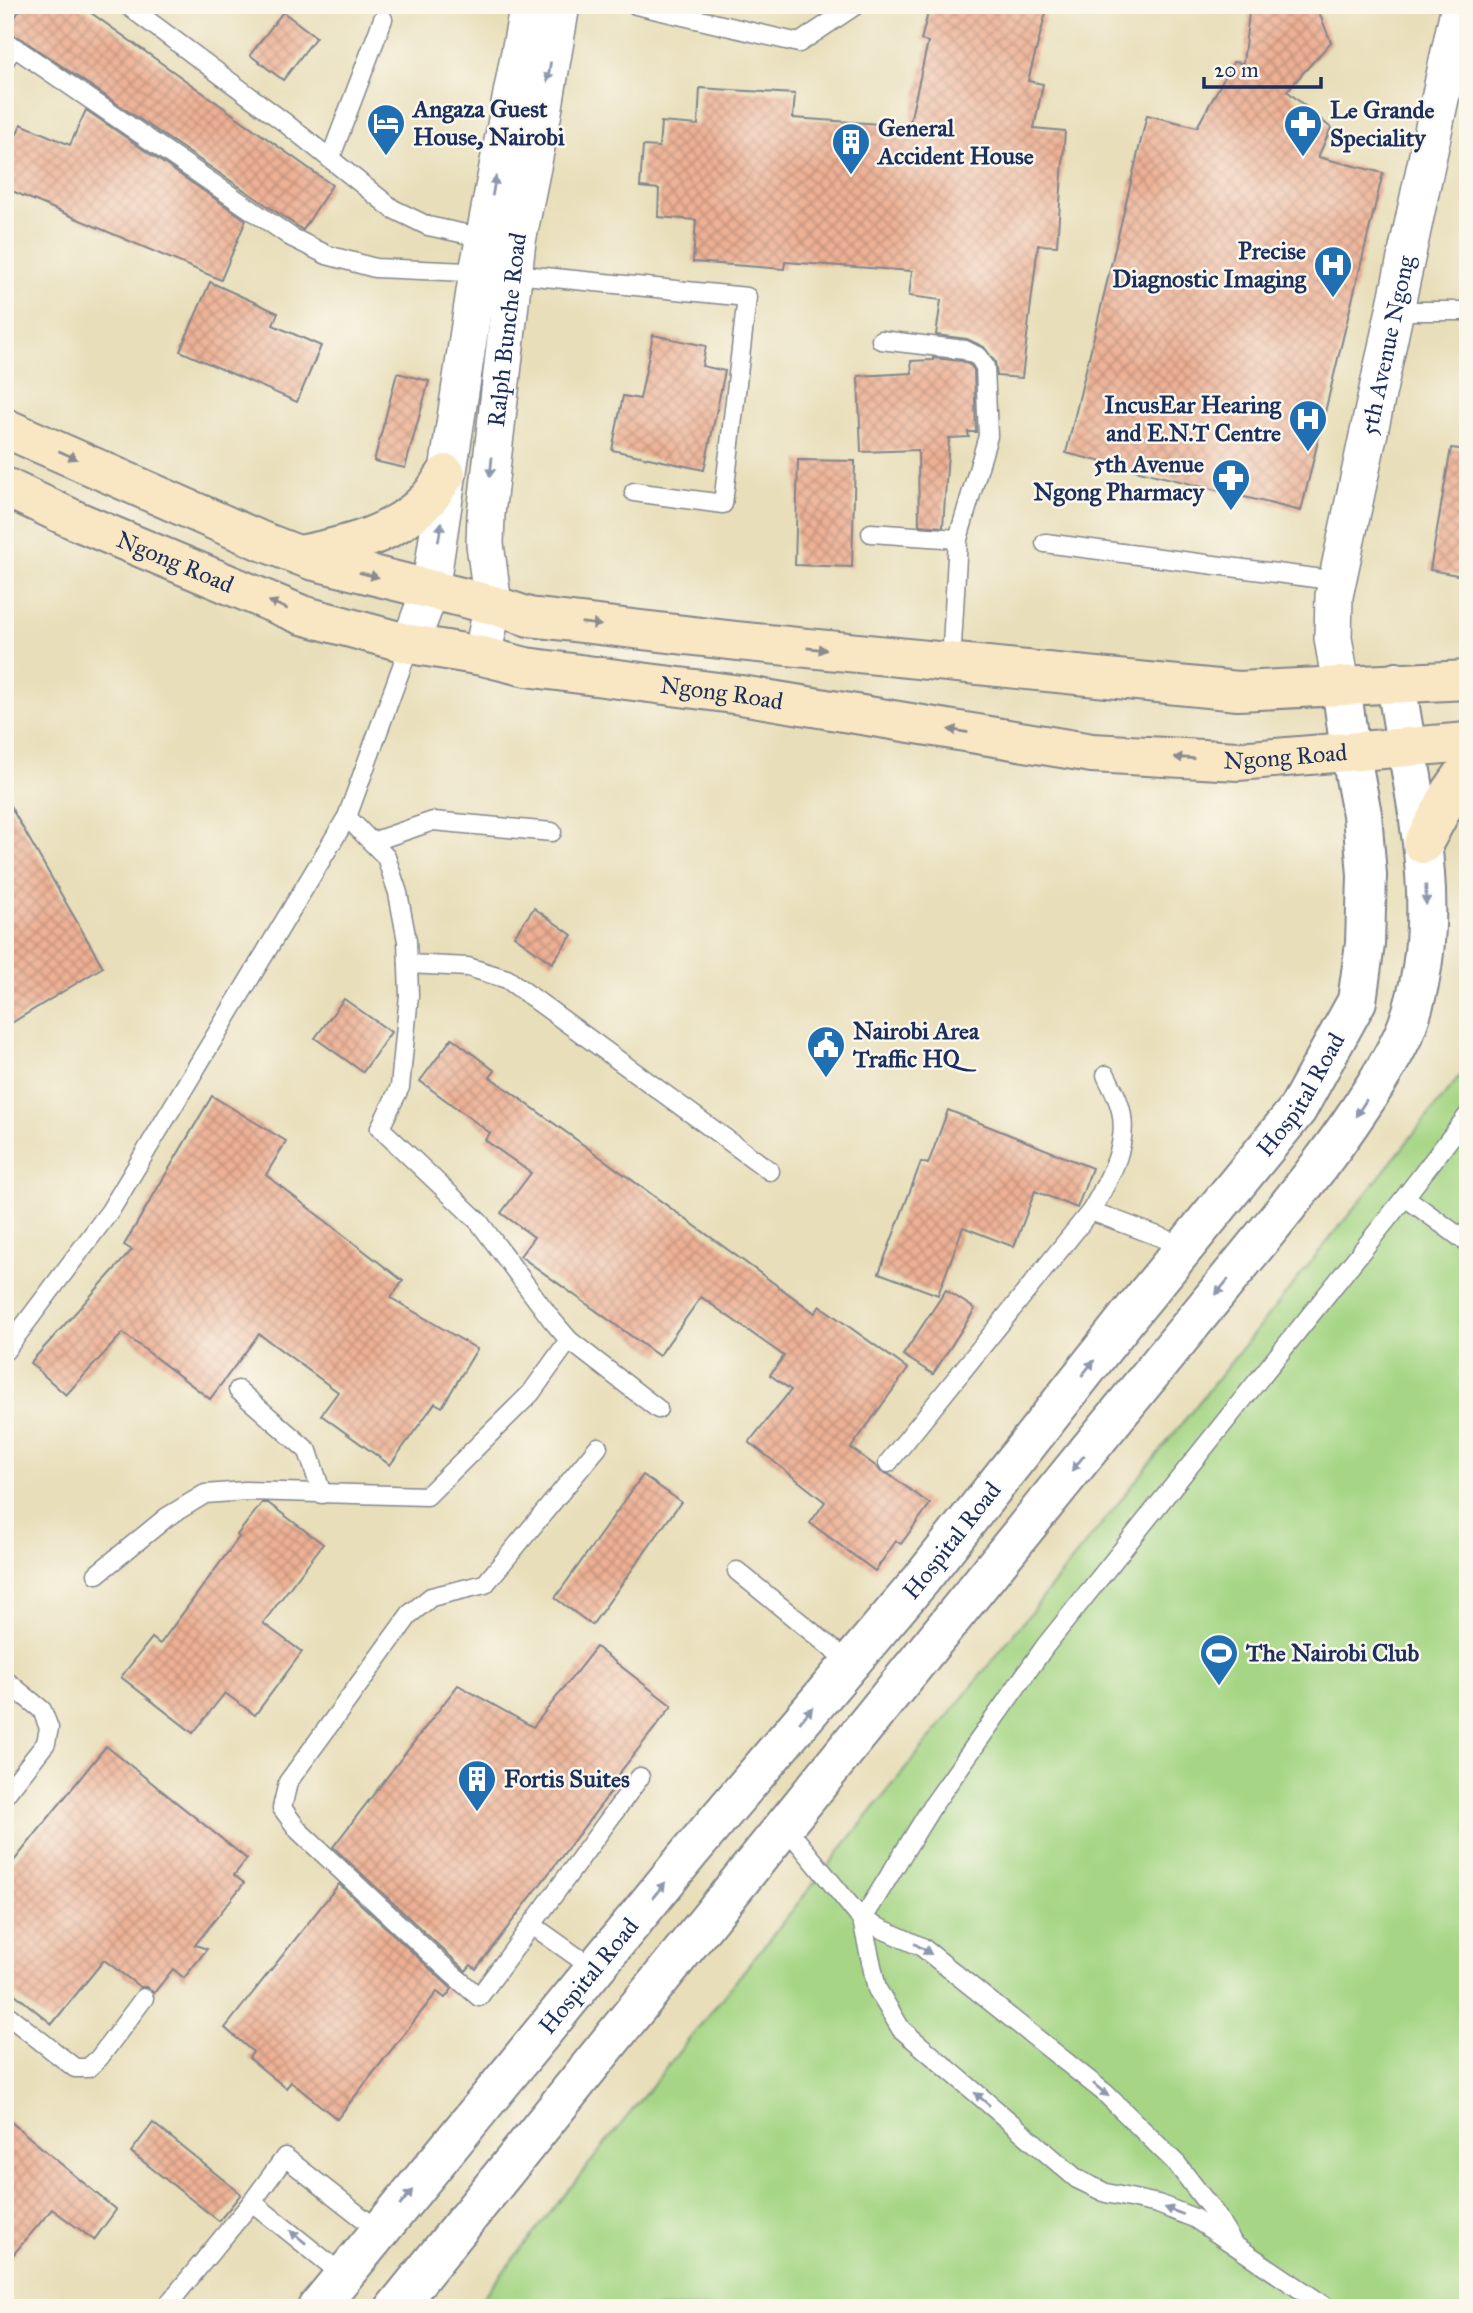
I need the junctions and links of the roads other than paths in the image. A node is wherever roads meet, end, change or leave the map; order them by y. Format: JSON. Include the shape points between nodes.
{"nodes":[{"id":1,"x":127,"y":5,"type":"edge"},
{"id":2,"x":529,"y":5,"type":"edge"},
{"id":3,"x":561,"y":5,"type":"edge"},
{"id":4,"x":636,"y":5,"type":"edge"},
{"id":5,"x":856,"y":5,"type":"edge"},
{"id":6,"x":1460,"y":5,"type":"edge"},
{"id":7,"x":383,"y":19,"type":"dead end"},
{"id":8,"x":5,"y":60,"type":"edge"},
{"id":9,"x":330,"y":159,"type":"junction"},
{"id":10,"x":498,"y":256,"type":"junction"},
{"id":11,"x":1395,"y":311,"type":"junction"},
{"id":12,"x":1468,"y":311,"type":"edge"},
{"id":13,"x":881,"y":340,"type":"dead end"},
{"id":14,"x":5,"y":428,"type":"edge"},
{"id":15,"x":446,"y":474,"type":"junction"},
{"id":16,"x":5,"y":487,"type":"edge"},
{"id":17,"x":634,"y":492,"type":"dead end"},
{"id":18,"x":871,"y":533,"type":"dead end"},
{"id":19,"x":958,"y":539,"type":"junction"},
{"id":20,"x":1045,"y":543,"type":"dead end"},
{"id":21,"x":298,"y":555,"type":"junction"},
{"id":22,"x":1338,"y":581,"type":"junction"},
{"id":23,"x":430,"y":591,"type":"junction"},
{"id":24,"x":493,"y":605,"type":"junction"},
{"id":25,"x":410,"y":644,"type":"junction"},
{"id":26,"x":482,"y":656,"type":"junction"},
{"id":27,"x":951,"y":663,"type":"junction"},
{"id":28,"x":1468,"y":680,"type":"edge"},
{"id":29,"x":1396,"y":682,"type":"junction"},
{"id":30,"x":1342,"y":685,"type":"junction"},
{"id":31,"x":1468,"y":742,"type":"edge"},
{"id":32,"x":1405,"y":747,"type":"junction"},
{"id":33,"x":1350,"y":751,"type":"junction"},
{"id":34,"x":1468,"y":768,"type":"edge"},
{"id":35,"x":347,"y":817,"type":"junction"},
{"id":36,"x":552,"y":832,"type":"dead end"},
{"id":37,"x":372,"y":842,"type":"junction"},
{"id":38,"x":1423,"y":844,"type":"junction"},
{"id":39,"x":408,"y":964,"type":"junction"},
{"id":40,"x":1106,"y":1076,"type":"dead end"},
{"id":41,"x":1468,"y":1115,"type":"edge"},
{"id":42,"x":770,"y":1171,"type":"dead end"},
{"id":43,"x":1405,"y":1197,"type":"junction"},
{"id":44,"x":1091,"y":1211,"type":"junction"},
{"id":45,"x":1468,"y":1243,"type":"edge"},
{"id":46,"x":1187,"y":1247,"type":"junction"},
{"id":47,"x":569,"y":1340,"type":"junction"},
{"id":48,"x":5,"y":1351,"type":"edge"},
{"id":49,"x":239,"y":1390,"type":"dead end"},
{"id":50,"x":658,"y":1409,"type":"dead end"},
{"id":51,"x":598,"y":1447,"type":"dead end"},
{"id":52,"x":888,"y":1463,"type":"dead end"},
{"id":53,"x":322,"y":1494,"type":"junction"},
{"id":54,"x":737,"y":1571,"type":"dead end"},
{"id":55,"x":97,"y":1574,"type":"dead end"},
{"id":56,"x":850,"y":1663,"type":"junction"},
{"id":57,"x":5,"y":1680,"type":"edge"},
{"id":58,"x":640,"y":1777,"type":"dead end"},
{"id":59,"x":5,"y":1795,"type":"edge"},
{"id":60,"x":785,"y":1826,"type":"junction"},
{"id":61,"x":862,"y":1920,"type":"junction"},
{"id":62,"x":532,"y":1925,"type":"junction"},
{"id":63,"x":594,"y":1969,"type":"junction"},
{"id":64,"x":144,"y":1998,"type":"dead end"},
{"id":65,"x":5,"y":2013,"type":"edge"},
{"id":66,"x":252,"y":2202,"type":"junction"},
{"id":67,"x":379,"y":2231,"type":"junction"},
{"id":68,"x":1233,"y":2244,"type":"junction"},
{"id":69,"x":343,"y":2275,"type":"junction"},
{"id":70,"x":165,"y":2308,"type":"edge"},
{"id":71,"x":317,"y":2308,"type":"edge"},
{"id":72,"x":395,"y":2308,"type":"edge"},
{"id":73,"x":1328,"y":2308,"type":"edge"}],
"edges":[{"from":1,"to":9,"type":"lane"},
{"from":10,"to":2,"type":"street","name":"Ralph Bunche Road","one_way":true},
{"from":3,"to":10,"type":"street","name":"Ralph Bunche Road","one_way":true,"via":[[543,112]]},
{"from":4,"to":5,"type":"lane","via":[[799,43]]},
{"from":6,"to":11,"type":"street","name":"5th Avenue Ngong"},
{"from":7,"to":9,"type":"lane"},
{"from":8,"to":10,"type":"lane","via":[[15,47],[291,237],[327,255],[375,268]]},
{"from":9,"to":10,"type":"lane","via":[[393,209]]},
{"from":10,"to":15,"type":"street","name":"Ralph Bunche Road"},
{"from":10,"to":17,"type":"lane","via":[[747,297],[723,504]]},
{"from":10,"to":24,"type":"street","name":"Ralph Bunche Road","one_way":true,"via":[[485,544]]},
{"from":11,"to":12,"type":"lane"},
{"from":11,"to":22,"type":"street","name":"5th Avenue Ngong"},
{"from":13,"to":19,"type":"lane","via":[[965,350],[979,357],[985,367],[988,436]]},
{"from":14,"to":21,"type":"main road","one_way":true},
{"from":15,"to":21,"type":"main road","via":[[428,499],[403,521],[368,538]]},
{"from":23,"to":15,"type":"street","name":"Ralph Bunche Road","one_way":true},
{"from":25,"to":16,"type":"main road","name":"Ngong Road","one_way":true,"via":[[302,615]]},
{"from":18,"to":19,"type":"lane"},
{"from":19,"to":27,"type":"lane"},
{"from":20,"to":22,"type":"lane"},
{"from":21,"to":23,"type":"main road","one_way":true},
{"from":22,"to":30,"type":"street","name":"5th Avenue Ngong","via":[[1333,638]]},
{"from":23,"to":24,"type":"main road"},
{"from":23,"to":25,"type":"street","name":"Ralph Bunche Road"},
{"from":24,"to":26,"type":"street","name":"Ralph Bunche Road"},
{"from":24,"to":27,"type":"main road","one_way":true,"via":[[529,617]]},
{"from":25,"to":26,"type":"main road","name":"Ngong Road"},
{"from":25,"to":35,"type":"lane"},
{"from":33,"to":26,"type":"main road","name":"Ngong Road","one_way":true,"via":[[1238,761],[1092,753],[741,695],[526,667]]},
{"from":27,"to":30,"type":"main road","via":[[1238,691]]},
{"from":28,"to":29,"type":"main road"},
{"from":29,"to":30,"type":"main road"},
{"from":29,"to":32,"type":"street","name":"Hospital Road"},
{"from":30,"to":33,"type":"street","name":"Hospital Road"},
{"from":31,"to":32,"type":"main road","name":"Ngong Road"},
{"from":32,"to":33,"type":"main road","name":"Ngong Road"},
{"from":32,"to":38,"type":"street","name":"Hospital Road"},
{"from":33,"to":46,"type":"street","name":"Hospital Road","via":[[1367,876],[1357,1001],[1297,1110]]},
{"from":34,"to":38,"type":"main road"},
{"from":35,"to":37,"type":"lane"},
{"from":35,"to":48,"type":"lane","via":[[110,1211]]},
{"from":36,"to":37,"type":"lane","via":[[433,821]]},
{"from":37,"to":39,"type":"lane","via":[[386,857],[398,893]]},
{"from":38,"to":60,"type":"street","name":"Hospital Road","one_way":true,"via":[[1426,943],[1421,975],[1407,1026],[1360,1110],[1318,1170]]},
{"from":39,"to":42,"type":"lane","via":[[468,967],[507,979]]},
{"from":39,"to":47,"type":"lane","via":[[400,1087],[380,1128],[479,1222]]},
{"from":40,"to":44,"type":"lane","via":[[1119,1101],[1124,1126],[1112,1174]]},
{"from":41,"to":43,"type":"lane"},
{"from":43,"to":45,"type":"lane"},
{"from":43,"to":61,"type":"lane","via":[[1046,1646],[933,1805]]},
{"from":44,"to":46,"type":"lane"},
{"from":44,"to":52,"type":"lane"},
{"from":56,"to":46,"type":"street","name":"Hospital Road","one_way":true},
{"from":47,"to":50,"type":"lane"},
{"from":47,"to":53,"type":"lane","via":[[531,1393],[427,1496]]},
{"from":49,"to":53,"type":"lane","via":[[308,1451]]},
{"from":51,"to":62,"type":"lane","via":[[485,1584],[431,1597],[410,1614],[288,1782],[282,1808],[299,1831],[479,1997]]},
{"from":53,"to":55,"type":"lane","via":[[205,1494],[167,1517]]},
{"from":54,"to":56,"type":"lane"},
{"from":63,"to":56,"type":"street","name":"Hospital Road","one_way":true},
{"from":57,"to":59,"type":"lane","via":[[42,1710],[49,1728],[46,1743]]},
{"from":58,"to":62,"type":"lane"},
{"from":60,"to":61,"type":"lane"},
{"from":60,"to":72,"type":"street","name":"Hospital Road"},
{"from":61,"to":68,"type":"lane","one_way":true,"via":[[922,1947],[1105,2093],[1177,2164]]},
{"from":68,"to":61,"type":"lane","one_way":true,"via":[[1194,2218],[1158,2204],[1106,2193],[1077,2179],[925,2052],[901,2029],[877,1989]]},
{"from":62,"to":63,"type":"lane"},
{"from":67,"to":63,"type":"street","name":"Hospital Road","one_way":true},
{"from":64,"to":65,"type":"lane","via":[[88,2068],[75,2068]]},
{"from":66,"to":67,"type":"lane","via":[[285,2157]]},
{"from":69,"to":66,"type":"lane","one_way":true},
{"from":66,"to":70,"type":"lane"},
{"from":67,"to":69,"type":"street","name":"Hospital Road"},
{"from":68,"to":73,"type":"lane"},
{"from":69,"to":71,"type":"street","name":"Hospital Road"}]}
